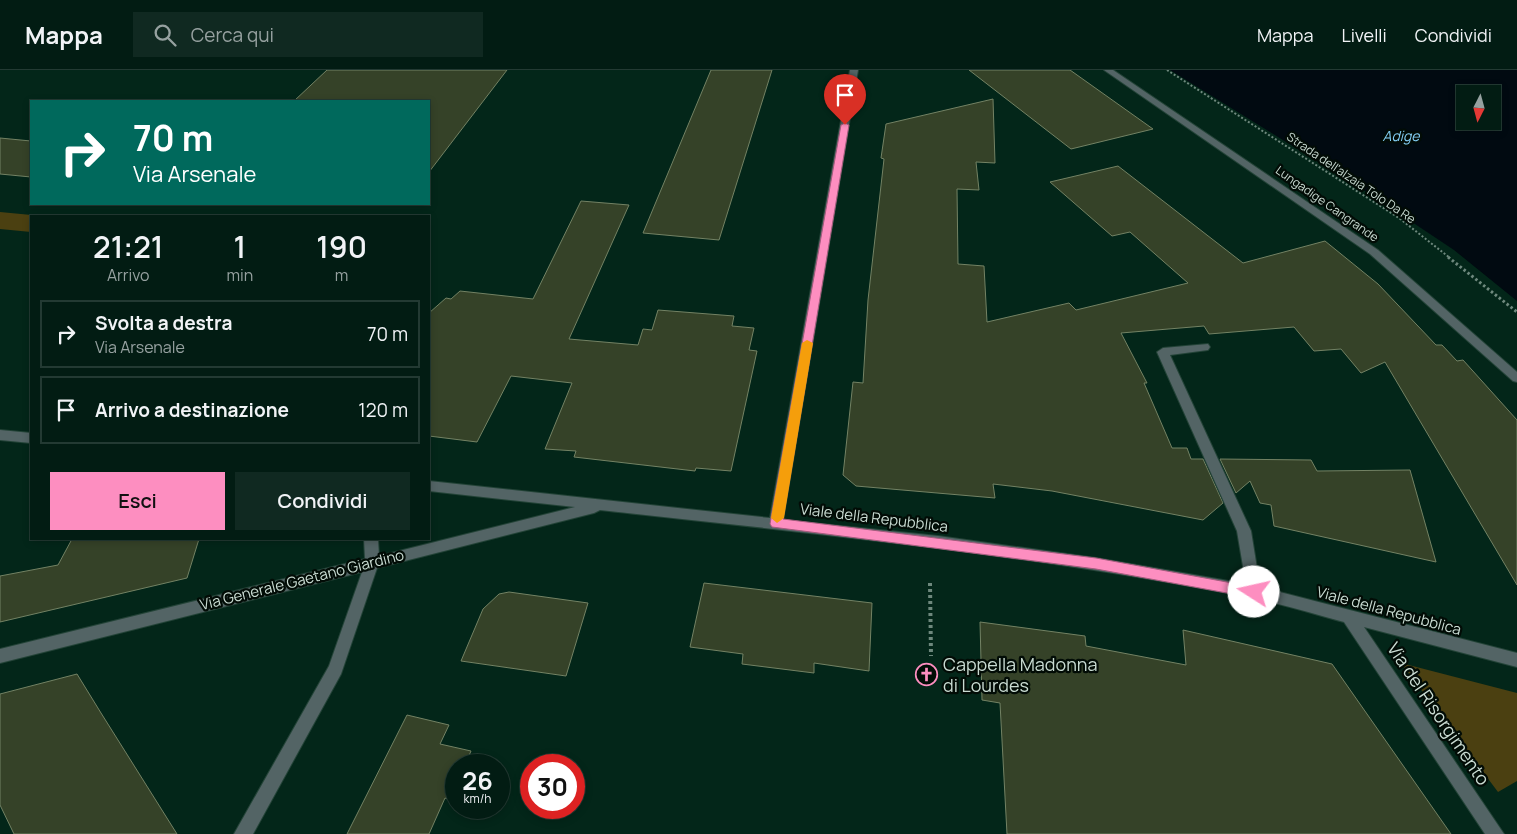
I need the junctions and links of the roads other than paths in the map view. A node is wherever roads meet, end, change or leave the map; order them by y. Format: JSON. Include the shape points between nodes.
{"nodes":[{"id":1,"x":854,"y":70,"type":"edge"},
{"id":2,"x":1108,"y":70,"type":"edge"},
{"id":3,"x":1204,"y":347,"type":"dead end"},
{"id":4,"x":1517,"y":378,"type":"edge"},
{"id":5,"x":0,"y":435,"type":"edge"},
{"id":6,"x":30,"y":438,"type":"edge"},
{"id":7,"x":430,"y":486,"type":"edge"},
{"id":8,"x":605,"y":505,"type":"junction"},
{"id":9,"x":776,"y":524,"type":"junction"},
{"id":10,"x":371,"y":540,"type":"edge"},
{"id":11,"x":372,"y":563,"type":"junction"},
{"id":12,"x":1254,"y":592,"type":"junction"},
{"id":13,"x":1349,"y":617,"type":"junction"},
{"id":14,"x":0,"y":656,"type":"edge"},
{"id":15,"x":1517,"y":660,"type":"edge"},
{"id":16,"x":244,"y":834,"type":"edge"},
{"id":17,"x":1495,"y":834,"type":"edge"}],
"edges":[{"from":1,"to":9,"type":"street"},
{"from":2,"to":4,"type":"street","name":"Lungadige Cangrande","via":[[1374,252]]},
{"from":3,"to":12,"type":"street","via":[[1163,352],[1244,531]]},
{"from":5,"to":6,"type":"street"},
{"from":7,"to":8,"type":"street","name":"Viale della Repubblica"},
{"from":8,"to":9,"type":"street","name":"Viale della Repubblica"},
{"from":8,"to":11,"type":"street","name":"Via Generale Gaetano Giardino"},
{"from":9,"to":12,"type":"street","name":"Viale della Repubblica","via":[[1096,564]]},
{"from":10,"to":11,"type":"street"},
{"from":11,"to":14,"type":"street","name":"Via Generale Gaetano Giardino"},
{"from":11,"to":16,"type":"street","via":[[336,669]]},
{"from":12,"to":13,"type":"street","name":"Viale della Repubblica"},
{"from":13,"to":15,"type":"street","name":"Viale della Repubblica"},
{"from":13,"to":17,"type":"street","name":"Via del Risorgimento"}]}
